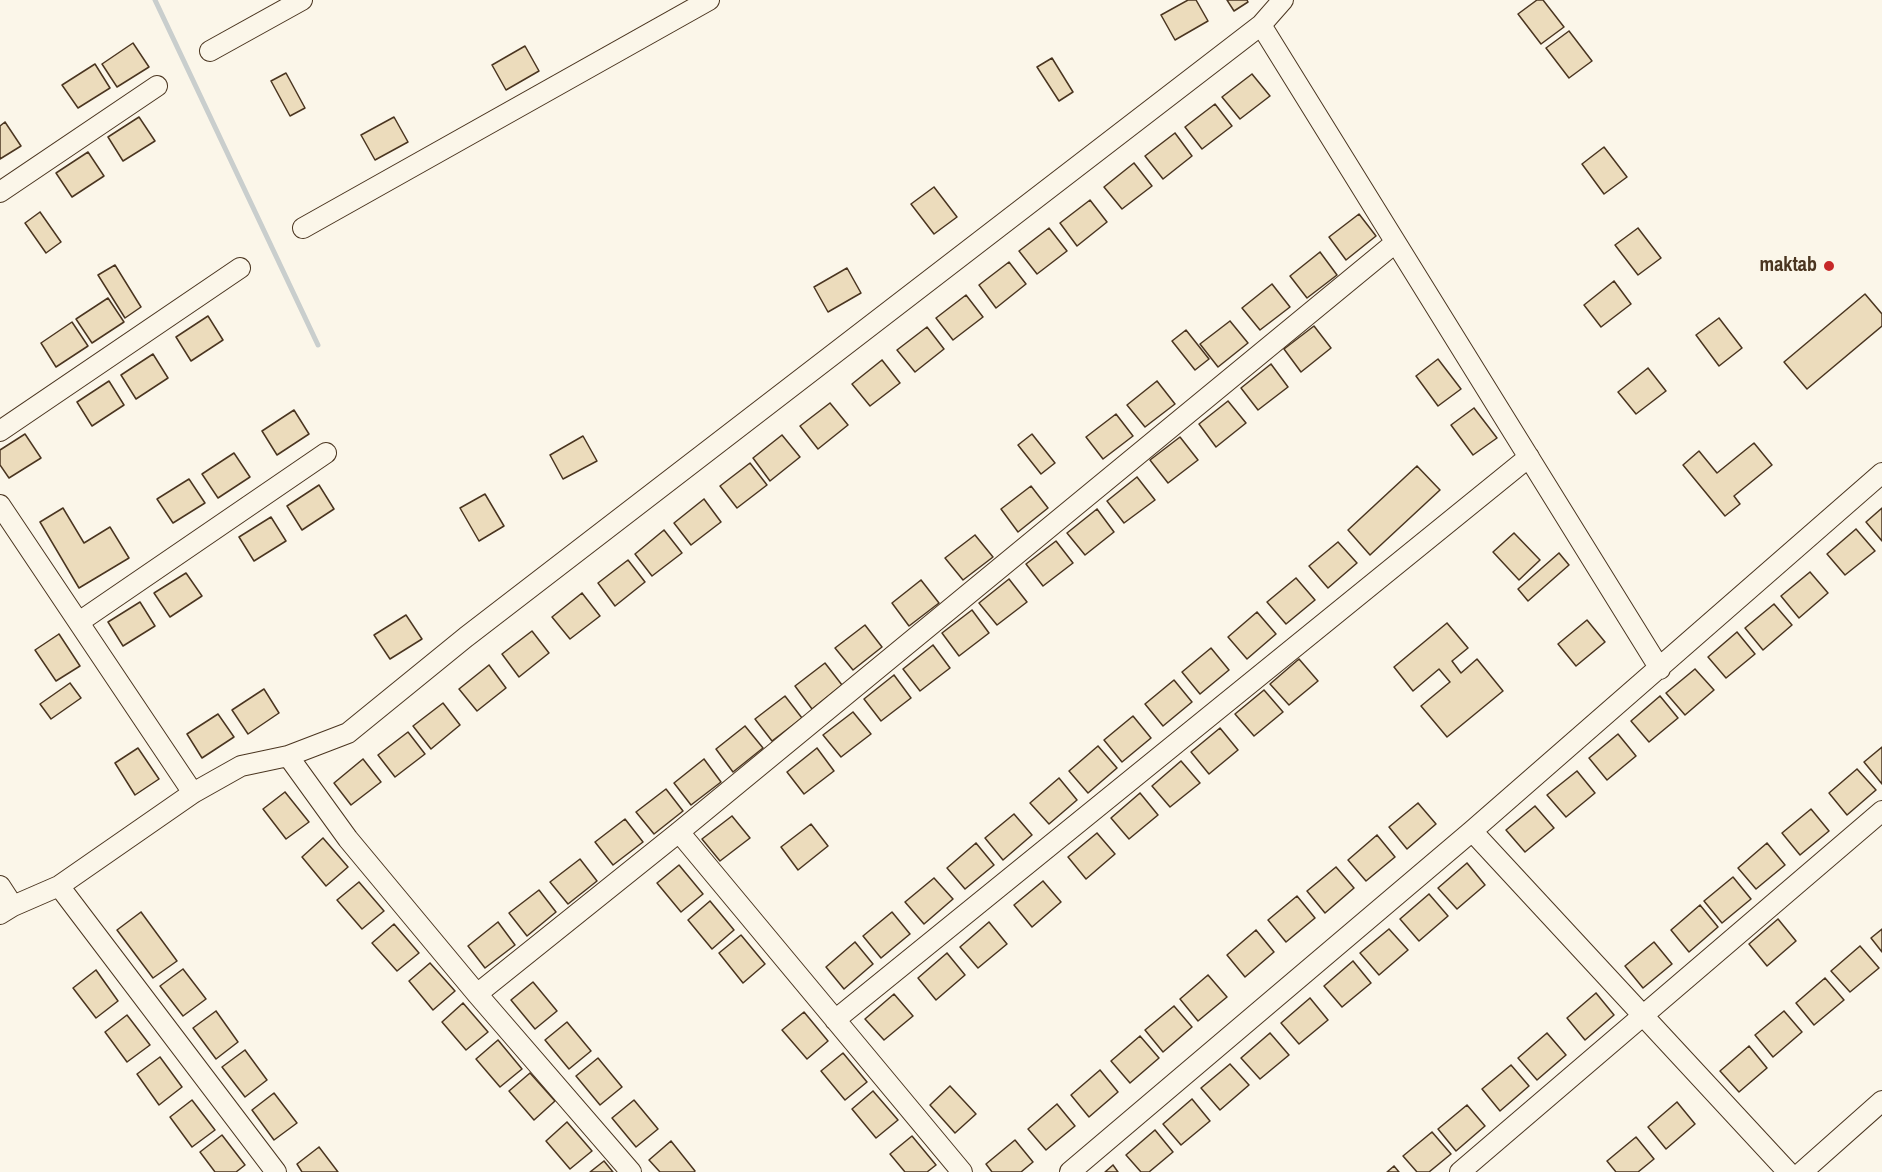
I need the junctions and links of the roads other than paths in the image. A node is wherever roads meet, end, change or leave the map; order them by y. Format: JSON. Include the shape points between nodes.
{"nodes":[{"id":1,"x":302,"y":0,"type":"edge"},
{"id":2,"x":707,"y":0,"type":"edge"},
{"id":3,"x":1283,"y":0,"type":"edge"},
{"id":4,"x":1261,"y":25,"type":"junction"},
{"id":5,"x":210,"y":51,"type":"dead end"},
{"id":6,"x":157,"y":86,"type":"dead end"},
{"id":7,"x":0,"y":192,"type":"edge"},
{"id":8,"x":303,"y":228,"type":"dead end"},
{"id":9,"x":1395,"y":243,"type":"junction"},
{"id":10,"x":240,"y":268,"type":"dead end"},
{"id":11,"x":0,"y":431,"type":"edge"},
{"id":12,"x":326,"y":453,"type":"dead end"},
{"id":13,"x":1529,"y":457,"type":"junction"},
{"id":14,"x":1882,"y":473,"type":"edge"},
{"id":15,"x":0,"y":505,"type":"edge"},
{"id":16,"x":79,"y":622,"type":"junction"},
{"id":17,"x":1660,"y":669,"type":"junction"},
{"id":18,"x":288,"y":756,"type":"junction"},
{"id":19,"x":193,"y":793,"type":"junction"},
{"id":20,"x":1882,"y":811,"type":"edge"},
{"id":21,"x":1472,"y":831,"type":"junction"},
{"id":22,"x":679,"y":832,"type":"junction"},
{"id":23,"x":0,"y":886,"type":"edge"},
{"id":24,"x":59,"y":886,"type":"junction"},
{"id":25,"x":7,"y":910,"type":"edge"},
{"id":26,"x":477,"y":994,"type":"junction"},
{"id":27,"x":1644,"y":1016,"type":"junction"},
{"id":28,"x":834,"y":1020,"type":"junction"},
{"id":29,"x":1882,"y":1101,"type":"edge"},
{"id":30,"x":276,"y":1172,"type":"edge"},
{"id":31,"x":631,"y":1172,"type":"edge"},
{"id":32,"x":962,"y":1172,"type":"edge"},
{"id":33,"x":1070,"y":1172,"type":"edge"},
{"id":34,"x":1460,"y":1172,"type":"edge"},
{"id":35,"x":1788,"y":1172,"type":"edge"},
{"id":36,"x":1802,"y":1172,"type":"edge"}],
"edges":[{"from":1,"to":5,"type":"street"},
{"from":2,"to":8,"type":"street"},
{"from":3,"to":4,"type":"street"},
{"from":4,"to":9,"type":"street"},
{"from":4,"to":18,"type":"street","via":[[475,629],[348,733]]},
{"from":6,"to":7,"type":"street"},
{"from":9,"to":13,"type":"street"},
{"from":9,"to":22,"type":"street"},
{"from":10,"to":11,"type":"street"},
{"from":12,"to":16,"type":"street"},
{"from":13,"to":17,"type":"street"},
{"from":13,"to":28,"type":"street"},
{"from":14,"to":17,"type":"street"},
{"from":15,"to":16,"type":"street"},
{"from":16,"to":19,"type":"street"},
{"from":17,"to":21,"type":"street"},
{"from":18,"to":19,"type":"street","via":[[241,766]]},
{"from":18,"to":26,"type":"street","via":[[348,839]]},
{"from":19,"to":24,"type":"street"},
{"from":20,"to":27,"type":"street"},
{"from":21,"to":27,"type":"street"},
{"from":21,"to":33,"type":"street"},
{"from":22,"to":26,"type":"street"},
{"from":22,"to":28,"type":"street"},
{"from":23,"to":25,"type":"street"},
{"from":24,"to":25,"type":"street"},
{"from":24,"to":30,"type":"street"},
{"from":26,"to":31,"type":"street"},
{"from":27,"to":34,"type":"street"},
{"from":27,"to":35,"type":"street"},
{"from":28,"to":32,"type":"street"},
{"from":29,"to":36,"type":"street"}]}
